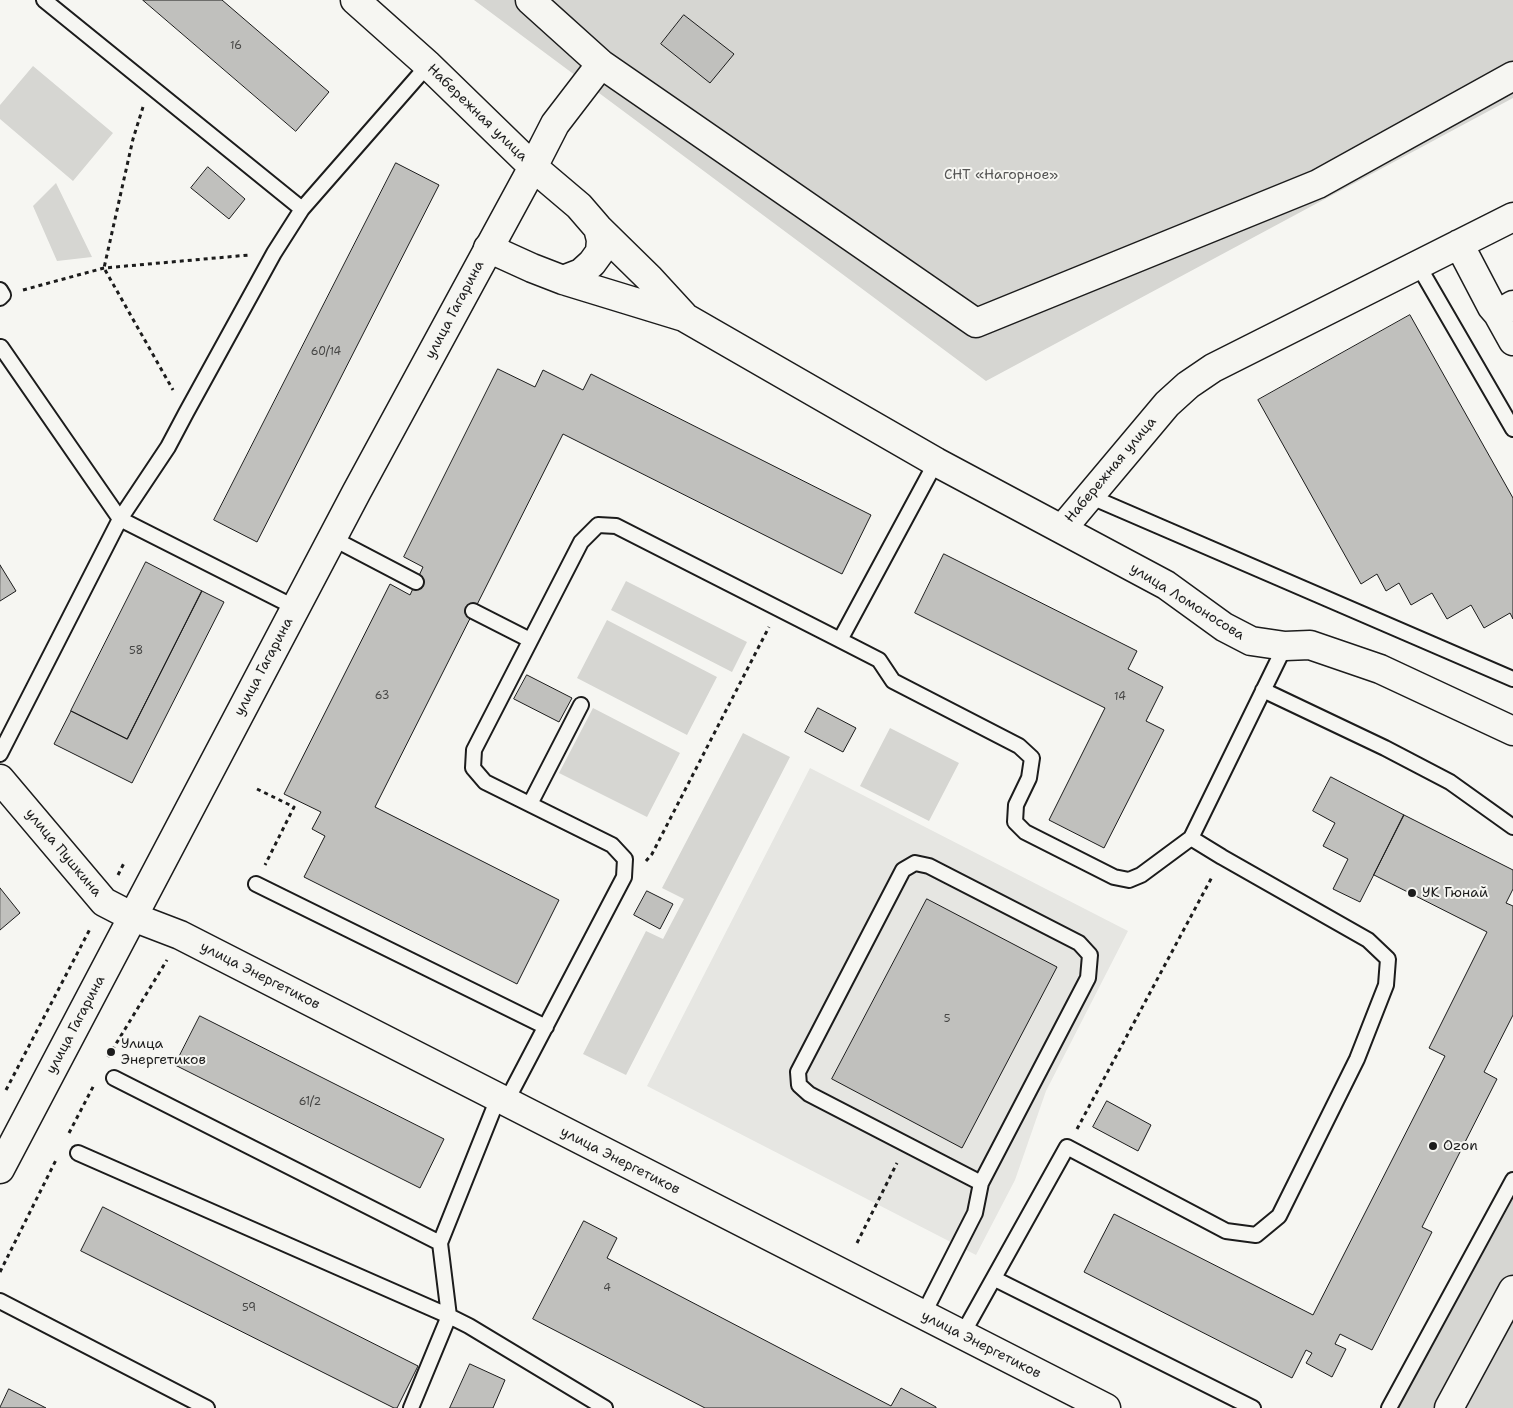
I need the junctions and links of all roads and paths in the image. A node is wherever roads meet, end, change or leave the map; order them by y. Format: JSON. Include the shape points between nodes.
{"nodes":[{"id":1,"x":44,"y":0,"type":"edge"},
{"id":2,"x":355,"y":0,"type":"edge"},
{"id":3,"x":530,"y":0,"type":"edge"},
{"id":4,"x":601,"y":64,"type":"junction"},
{"id":5,"x":428,"y":65,"type":"junction"},
{"id":6,"x":1513,"y":76,"type":"edge"},
{"id":7,"x":150,"y":87,"type":"junction"},
{"id":8,"x":532,"y":167,"type":"junction"},
{"id":9,"x":302,"y":209,"type":"junction"},
{"id":10,"x":1513,"y":217,"type":"edge"},
{"id":11,"x":598,"y":228,"type":"junction"},
{"id":12,"x":1459,"y":244,"type":"junction"},
{"id":13,"x":488,"y":248,"type":"junction"},
{"id":14,"x":274,"y":253,"type":"junction"},
{"id":15,"x":1418,"y":265,"type":"junction"},
{"id":16,"x":104,"y":268,"type":"junction"},
{"id":17,"x":563,"y":280,"type":"junction"},
{"id":18,"x":1,"y":294,"type":"edge"},
{"id":19,"x":1506,"y":310,"type":"edge"},
{"id":20,"x":684,"y":316,"type":"junction"},
{"id":21,"x":1513,"y":341,"type":"edge"},
{"id":22,"x":1,"y":348,"type":"edge"},
{"id":23,"x":186,"y":412,"type":"junction"},
{"id":24,"x":1513,"y":429,"type":"edge"},
{"id":25,"x":936,"y":462,"type":"junction"},
{"id":26,"x":1089,"y":496,"type":"junction"},
{"id":27,"x":120,"y":519,"type":"junction"},
{"id":28,"x":1062,"y":529,"type":"junction"},
{"id":29,"x":332,"y":538,"type":"junction"},
{"id":30,"x":416,"y":582,"type":"dead end"},
{"id":31,"x":296,"y":608,"type":"junction"},
{"id":32,"x":778,"y":609,"type":"junction"},
{"id":33,"x":473,"y":611,"type":"dead end"},
{"id":34,"x":530,"y":640,"type":"junction"},
{"id":35,"x":840,"y":640,"type":"junction"},
{"id":36,"x":1285,"y":646,"type":"junction"},
{"id":37,"x":1513,"y":679,"type":"edge"},
{"id":38,"x":1264,"y":690,"type":"junction"},
{"id":39,"x":581,"y":705,"type":"dead end"},
{"id":40,"x":1513,"y":731,"type":"edge"},
{"id":41,"x":0,"y":754,"type":"edge"},
{"id":42,"x":0,"y":779,"type":"edge"},
{"id":43,"x":257,"y":789,"type":"dead end"},
{"id":44,"x":530,"y":804,"type":"junction"},
{"id":45,"x":1513,"y":827,"type":"edge"},
{"id":46,"x":1191,"y":838,"type":"junction"},
{"id":47,"x":1222,"y":857,"type":"junction"},
{"id":48,"x":625,"y":859,"type":"junction"},
{"id":49,"x":125,"y":861,"type":"dead end"},
{"id":50,"x":256,"y":884,"type":"joint"},
{"id":51,"x":104,"y":902,"type":"junction"},
{"id":52,"x":133,"y":917,"type":"junction"},
{"id":53,"x":171,"y":953,"type":"dead end"},
{"id":54,"x":546,"y":1027,"type":"junction"},
{"id":55,"x":106,"y":1060,"type":"dead end"},
{"id":56,"x":98,"y":1077,"type":"dead end"},
{"id":57,"x":114,"y":1078,"type":"dead end"},
{"id":58,"x":4,"y":1093,"type":"dead end"},
{"id":59,"x":502,"y":1100,"type":"junction"},
{"id":60,"x":68,"y":1136,"type":"dead end"},
{"id":61,"x":906,"y":1145,"type":"junction"},
{"id":62,"x":1068,"y":1147,"type":"junction"},
{"id":63,"x":59,"y":1153,"type":"dead end"},
{"id":64,"x":78,"y":1153,"type":"dead end"},
{"id":65,"x":0,"y":1169,"type":"edge"},
{"id":66,"x":1513,"y":1180,"type":"edge"},
{"id":67,"x":981,"y":1183,"type":"junction"},
{"id":68,"x":440,"y":1243,"type":"junction"},
{"id":69,"x":857,"y":1243,"type":"dead end"},
{"id":70,"x":0,"y":1272,"type":"edge"},
{"id":71,"x":995,"y":1279,"type":"junction"},
{"id":72,"x":1513,"y":1290,"type":"edge"},
{"id":73,"x":0,"y":1301,"type":"edge"},
{"id":74,"x":923,"y":1315,"type":"junction"},
{"id":75,"x":449,"y":1316,"type":"junction"},
{"id":76,"x":962,"y":1335,"type":"junction"},
{"id":77,"x":207,"y":1408,"type":"edge"},
{"id":78,"x":410,"y":1408,"type":"edge"},
{"id":79,"x":606,"y":1408,"type":"edge"},
{"id":80,"x":1106,"y":1408,"type":"edge"},
{"id":81,"x":1253,"y":1408,"type":"edge"},
{"id":82,"x":1389,"y":1408,"type":"edge"},
{"id":83,"x":1449,"y":1408,"type":"edge"}],
"edges":[{"from":1,"to":7,"type":"lane"},
{"from":2,"to":5,"type":"street","name":"Набережная улица"},
{"from":3,"to":4,"type":"street"},
{"from":4,"to":6,"type":"street","via":[[976,323],[1318,184]]},
{"from":4,"to":8,"type":"street","name":"улица Гагарина","via":[[555,124]]},
{"from":5,"to":8,"type":"street","name":"Набережная улица"},
{"from":5,"to":9,"type":"lane"},
{"from":7,"to":9,"type":"lane"},
{"from":7,"to":16,"type":"path","via":[[133,138]]},
{"from":8,"to":11,"type":"street","name":"Набережная улица","via":[[579,206]]},
{"from":8,"to":13,"type":"street","name":"улица Гагарина"},
{"from":9,"to":14,"type":"lane"},
{"from":10,"to":12,"type":"street","name":"Набережная улица"},
{"from":11,"to":17,"type":"street","via":[[600,252],[592,264],[582,273]]},
{"from":11,"to":20,"type":"street","name":"Набережная улица"},
{"from":12,"to":15,"type":"street","name":"Набережная улица"},
{"from":12,"to":19,"type":"street","via":[[1492,307]]},
{"from":13,"to":17,"type":"street","name":"Набережная улица"},
{"from":13,"to":29,"type":"street","name":"улица Гагарина"},
{"from":14,"to":16,"type":"path"},
{"from":14,"to":23,"type":"lane"},
{"from":15,"to":24,"type":"lane"},
{"from":15,"to":26,"type":"street","name":"Набережная улица","via":[[1213,368],[1188,385],[1167,404]]},
{"from":16,"to":18,"type":"path"},
{"from":16,"to":23,"type":"path"},
{"from":17,"to":20,"type":"street","name":"Набережная улица"},
{"from":19,"to":21,"type":"street"},
{"from":20,"to":25,"type":"street","name":"Набережная улица"},
{"from":22,"to":27,"type":"lane"},
{"from":23,"to":27,"type":"lane","via":[[168,447]]},
{"from":25,"to":28,"type":"street","name":"Набережная улица"},
{"from":25,"to":35,"type":"lane"},
{"from":26,"to":28,"type":"street","name":"Набережная улица"},
{"from":26,"to":37,"type":"lane"},
{"from":27,"to":31,"type":"lane"},
{"from":27,"to":41,"type":"lane"},
{"from":28,"to":36,"type":"street","name":"улица Ломоносова","via":[[1166,586],[1251,641]]},
{"from":29,"to":30,"type":"lane"},
{"from":29,"to":31,"type":"street","name":"улица Гагарина"},
{"from":31,"to":52,"type":"street","name":"улица Гагарина"},
{"from":32,"to":34,"type":"lane","via":[[616,526],[598,524],[581,542]]},
{"from":32,"to":35,"type":"lane"},
{"from":32,"to":48,"type":"path","via":[[652,854],[645,862]]},
{"from":33,"to":34,"type":"lane"},
{"from":34,"to":44,"type":"lane","via":[[474,750],[473,768],[485,782]]},
{"from":35,"to":46,"type":"lane","via":[[879,660],[893,681],[1019,746],[1032,758],[1029,778],[1015,813],[1015,822],[1025,832],[1114,877],[1129,880],[1141,875]]},
{"from":36,"to":38,"type":"lane"},
{"from":36,"to":40,"type":"street","name":"улица Ломоносова","via":[[1310,645],[1380,669]]},
{"from":38,"to":45,"type":"lane","via":[[1450,782]]},
{"from":38,"to":46,"type":"lane"},
{"from":39,"to":44,"type":"lane"},
{"from":42,"to":51,"type":"street","name":"улица Пушкина"},
{"from":43,"to":50,"type":"path","via":[[294,807]]},
{"from":44,"to":48,"type":"lane","via":[[612,845]]},
{"from":46,"to":47,"type":"lane"},
{"from":47,"to":62,"type":"path"},
{"from":47,"to":62,"type":"lane","via":[[1368,940],[1388,959],[1386,985],[1357,1059],[1279,1216],[1256,1235],[1226,1231]]},
{"from":48,"to":54,"type":"lane","via":[[624,877]]},
{"from":49,"to":51,"type":"path"},
{"from":50,"to":54,"type":"lane"},
{"from":51,"to":52,"type":"street","name":"улица Пушкина"},
{"from":51,"to":58,"type":"path"},
{"from":52,"to":59,"type":"street","name":"улица Энергетиков","via":[[180,936]]},
{"from":52,"to":65,"type":"street","name":"улица Гагарина"},
{"from":53,"to":55,"type":"path"},
{"from":54,"to":59,"type":"lane"},
{"from":56,"to":60,"type":"path"},
{"from":57,"to":68,"type":"lane"},
{"from":59,"to":68,"type":"lane"},
{"from":59,"to":74,"type":"street","name":"улица Энергетиков"},
{"from":61,"to":67,"type":"lane"},
{"from":61,"to":67,"type":"lane","via":[[809,1094],[799,1085],[798,1072],[902,870],[915,863],[929,866],[1079,943],[1090,955],[1088,978]]},
{"from":61,"to":69,"type":"path"},
{"from":62,"to":71,"type":"lane"},
{"from":63,"to":70,"type":"path"},
{"from":64,"to":75,"type":"lane"},
{"from":66,"to":82,"type":"lane"},
{"from":67,"to":74,"type":"lane","via":[[975,1213]]},
{"from":68,"to":75,"type":"lane"},
{"from":71,"to":76,"type":"lane"},
{"from":71,"to":81,"type":"lane"},
{"from":72,"to":83,"type":"street"},
{"from":73,"to":77,"type":"lane"},
{"from":74,"to":76,"type":"street","name":"улица Энергетиков"},
{"from":75,"to":78,"type":"lane"},
{"from":75,"to":79,"type":"lane"},
{"from":76,"to":80,"type":"street","name":"улица Энергетиков"}]}
